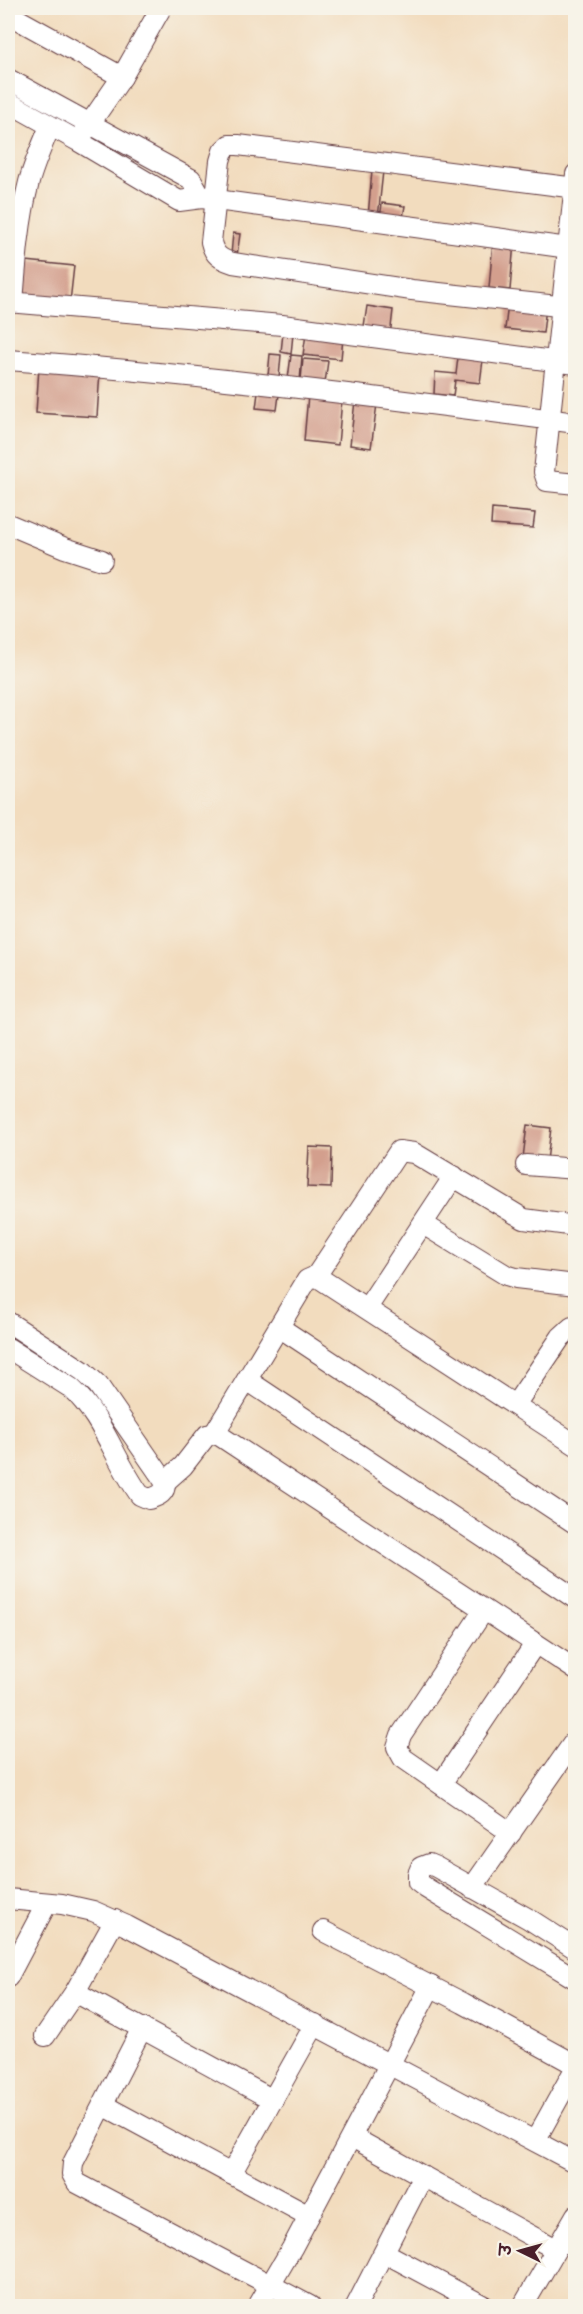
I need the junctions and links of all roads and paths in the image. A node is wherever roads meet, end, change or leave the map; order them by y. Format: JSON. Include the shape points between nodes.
{"nodes":[{"id":1,"x":160,"y":8,"type":"edge"},
{"id":2,"x":8,"y":14,"type":"edge"},
{"id":3,"x":122,"y":77,"type":"junction"},
{"id":4,"x":8,"y":79,"type":"edge"},
{"id":5,"x":8,"y":102,"type":"edge"},
{"id":6,"x":89,"y":124,"type":"junction"},
{"id":7,"x":50,"y":126,"type":"junction"},
{"id":8,"x":78,"y":141,"type":"junction"},
{"id":9,"x":575,"y":183,"type":"edge"},
{"id":10,"x":208,"y":199,"type":"junction"},
{"id":11,"x":572,"y":249,"type":"edge"},
{"id":12,"x":10,"y":303,"type":"edge"},
{"id":13,"x":568,"y":307,"type":"edge"},
{"id":14,"x":8,"y":360,"type":"edge"},
{"id":15,"x":555,"y":362,"type":"junction"},
{"id":16,"x":576,"y":364,"type":"edge"},
{"id":17,"x":548,"y":420,"type":"junction"},
{"id":18,"x":576,"y":423,"type":"edge"},
{"id":19,"x":576,"y":484,"type":"edge"},
{"id":20,"x":8,"y":524,"type":"edge"},
{"id":21,"x":102,"y":560,"type":"dead end"},
{"id":22,"x":526,"y":1165,"type":"dead end"},
{"id":23,"x":576,"y":1169,"type":"edge"},
{"id":24,"x":454,"y":1176,"type":"junction"},
{"id":25,"x":423,"y":1224,"type":"junction"},
{"id":26,"x":576,"y":1226,"type":"edge"},
{"id":27,"x":316,"y":1276,"type":"junction"},
{"id":28,"x":576,"y":1285,"type":"edge"},
{"id":29,"x":367,"y":1308,"type":"junction"},
{"id":30,"x":8,"y":1322,"type":"edge"},
{"id":31,"x":279,"y":1327,"type":"junction"},
{"id":32,"x":576,"y":1327,"type":"edge"},
{"id":33,"x":8,"y":1348,"type":"edge"},
{"id":34,"x":247,"y":1380,"type":"junction"},
{"id":35,"x":516,"y":1405,"type":"junction"},
{"id":36,"x":214,"y":1434,"type":"junction"},
{"id":37,"x":573,"y":1437,"type":"edge"},
{"id":38,"x":165,"y":1482,"type":"junction"},
{"id":39,"x":576,"y":1524,"type":"edge"},
{"id":40,"x":576,"y":1599,"type":"edge"},
{"id":41,"x":484,"y":1610,"type":"junction"},
{"id":42,"x":535,"y":1644,"type":"junction"},
{"id":43,"x":576,"y":1670,"type":"edge"},
{"id":44,"x":576,"y":1739,"type":"edge"},
{"id":45,"x":441,"y":1785,"type":"junction"},
{"id":46,"x":511,"y":1833,"type":"junction"},
{"id":47,"x":472,"y":1888,"type":"junction"},
{"id":48,"x":8,"y":1899,"type":"edge"},
{"id":49,"x":47,"y":1903,"type":"junction"},
{"id":50,"x":115,"y":1920,"type":"junction"},
{"id":51,"x":323,"y":1931,"type":"dead end"},
{"id":52,"x":576,"y":1949,"type":"edge"},
{"id":53,"x":8,"y":1977,"type":"edge"},
{"id":54,"x":576,"y":1979,"type":"edge"},
{"id":55,"x":431,"y":1986,"type":"junction"},
{"id":56,"x":75,"y":1992,"type":"junction"},
{"id":57,"x":315,"y":2024,"type":"junction"},
{"id":58,"x":142,"y":2028,"type":"junction"},
{"id":59,"x":45,"y":2036,"type":"dead end"},
{"id":60,"x":391,"y":2064,"type":"junction"},
{"id":61,"x":576,"y":2066,"type":"edge"},
{"id":62,"x":273,"y":2100,"type":"junction"},
{"id":63,"x":103,"y":2105,"type":"junction"},
{"id":64,"x":352,"y":2137,"type":"junction"},
{"id":65,"x":535,"y":2141,"type":"junction"},
{"id":66,"x":576,"y":2163,"type":"edge"},
{"id":67,"x":231,"y":2174,"type":"junction"},
{"id":68,"x":423,"y":2176,"type":"junction"},
{"id":69,"x":576,"y":2214,"type":"edge"},
{"id":70,"x":309,"y":2216,"type":"junction"},
{"id":71,"x":555,"y":2249,"type":"junction"},
{"id":72,"x":385,"y":2253,"type":"junction"},
{"id":73,"x":270,"y":2284,"type":"junction"},
{"id":74,"x":258,"y":2307,"type":"edge"},
{"id":75,"x":310,"y":2307,"type":"edge"},
{"id":76,"x":356,"y":2307,"type":"edge"},
{"id":77,"x":484,"y":2307,"type":"edge"},
{"id":78,"x":523,"y":2307,"type":"edge"}],
"edges":[{"from":1,"to":3,"type":"street"},
{"from":2,"to":3,"type":"street"},
{"from":3,"to":6,"type":"street"},
{"from":4,"to":6,"type":"street"},
{"from":5,"to":7,"type":"street"},
{"from":6,"to":8,"type":"street"},
{"from":6,"to":10,"type":"street","via":[[191,179]]},
{"from":7,"to":8,"type":"street"},
{"from":7,"to":12,"type":"street","via":[[26,195]]},
{"from":8,"to":10,"type":"street","via":[[179,201]]},
{"from":9,"to":10,"type":"street","via":[[471,176],[238,145],[223,151]]},
{"from":9,"to":11,"type":"street"},
{"from":10,"to":11,"type":"street"},
{"from":10,"to":13,"type":"street","via":[[213,252],[222,260],[412,290]]},
{"from":11,"to":13,"type":"street"},
{"from":12,"to":15,"type":"street","via":[[282,325]]},
{"from":13,"to":15,"type":"street"},
{"from":14,"to":17,"type":"street","via":[[260,382]]},
{"from":15,"to":16,"type":"street"},
{"from":15,"to":17,"type":"street"},
{"from":17,"to":18,"type":"street"},
{"from":17,"to":19,"type":"street","via":[[544,477],[547,481]]},
{"from":20,"to":21,"type":"street"},
{"from":22,"to":23,"type":"street"},
{"from":24,"to":25,"type":"street"},
{"from":24,"to":26,"type":"street","via":[[524,1219]]},
{"from":24,"to":27,"type":"street","via":[[414,1153],[399,1151]]},
{"from":25,"to":28,"type":"street","via":[[506,1275]]},
{"from":25,"to":29,"type":"street"},
{"from":27,"to":29,"type":"street"},
{"from":27,"to":31,"type":"street","via":[[307,1280]]},
{"from":29,"to":35,"type":"street"},
{"from":30,"to":38,"type":"street","via":[[98,1385]]},
{"from":31,"to":34,"type":"street"},
{"from":31,"to":39,"type":"street"},
{"from":32,"to":35,"type":"street","via":[[561,1336]]},
{"from":33,"to":38,"type":"street","via":[[79,1395],[140,1495],[158,1496],[165,1489]]},
{"from":34,"to":36,"type":"street"},
{"from":34,"to":40,"type":"street"},
{"from":35,"to":37,"type":"street"},
{"from":36,"to":38,"type":"street","via":[[207,1435]]},
{"from":36,"to":41,"type":"street"},
{"from":41,"to":42,"type":"street"},
{"from":41,"to":45,"type":"street","via":[[398,1740],[398,1752],[403,1758]]},
{"from":42,"to":43,"type":"street"},
{"from":42,"to":45,"type":"street"},
{"from":44,"to":46,"type":"street"},
{"from":45,"to":46,"type":"street"},
{"from":46,"to":47,"type":"street"},
{"from":47,"to":52,"type":"street"},
{"from":47,"to":54,"type":"street","via":[[429,1864],[418,1874],[418,1882],[426,1888]]},
{"from":48,"to":49,"type":"street"},
{"from":49,"to":50,"type":"street","via":[[93,1911]]},
{"from":49,"to":53,"type":"street"},
{"from":50,"to":56,"type":"street"},
{"from":50,"to":57,"type":"street"},
{"from":51,"to":55,"type":"street"},
{"from":55,"to":60,"type":"street"},
{"from":55,"to":61,"type":"street"},
{"from":56,"to":58,"type":"street"},
{"from":56,"to":59,"type":"street"},
{"from":57,"to":60,"type":"street"},
{"from":57,"to":62,"type":"street"},
{"from":58,"to":62,"type":"street"},
{"from":58,"to":63,"type":"street"},
{"from":60,"to":64,"type":"street"},
{"from":60,"to":65,"type":"street"},
{"from":61,"to":65,"type":"street"},
{"from":62,"to":67,"type":"street"},
{"from":63,"to":67,"type":"street"},
{"from":63,"to":73,"type":"street","via":[[73,2163],[72,2174],[77,2183]]},
{"from":64,"to":68,"type":"street"},
{"from":64,"to":70,"type":"street"},
{"from":65,"to":66,"type":"street"},
{"from":67,"to":70,"type":"street"},
{"from":68,"to":71,"type":"street"},
{"from":68,"to":72,"type":"street"},
{"from":69,"to":71,"type":"street"},
{"from":70,"to":73,"type":"street"},
{"from":71,"to":78,"type":"street"},
{"from":72,"to":76,"type":"street"},
{"from":72,"to":77,"type":"street"},
{"from":73,"to":74,"type":"street"},
{"from":73,"to":75,"type":"street"}]}
